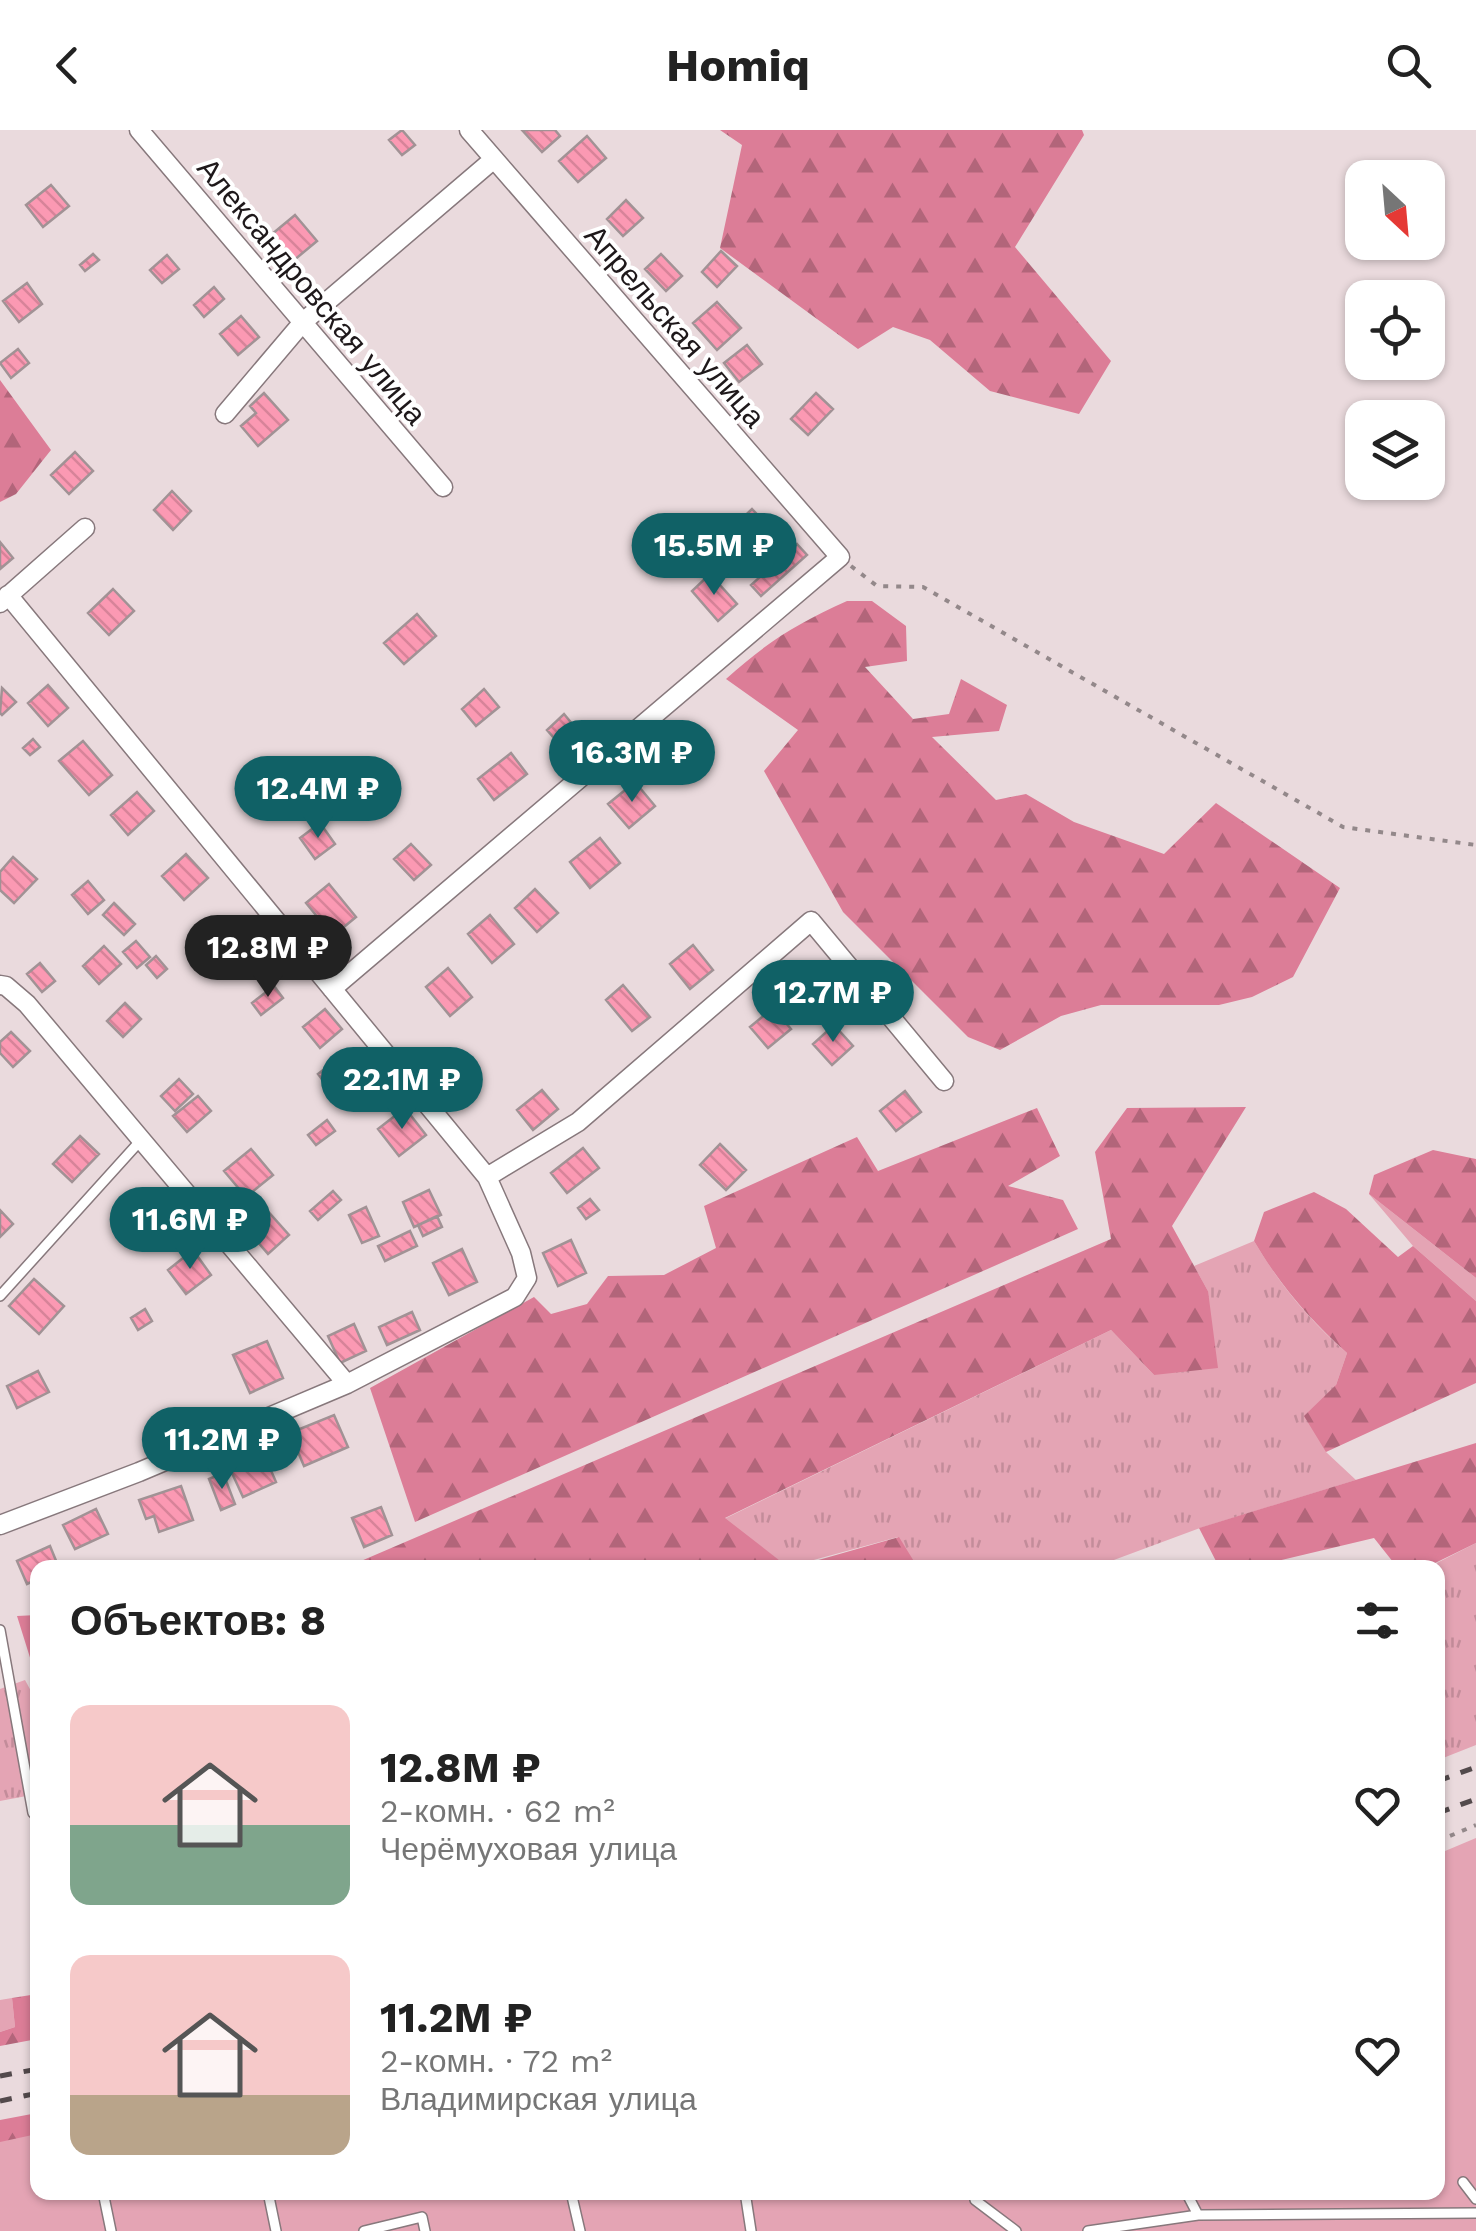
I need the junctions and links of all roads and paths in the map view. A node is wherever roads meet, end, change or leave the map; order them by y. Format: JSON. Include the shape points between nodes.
{"nodes":[{"id":1,"x":140,"y":130,"type":"edge"},
{"id":2,"x":470,"y":130,"type":"edge"},
{"id":3,"x":494,"y":159,"type":"junction"},
{"id":4,"x":302,"y":322,"type":"junction"},
{"id":5,"x":225,"y":414,"type":"dead end"},
{"id":6,"x":444,"y":487,"type":"dead end"},
{"id":7,"x":85,"y":528,"type":"dead end"},
{"id":8,"x":840,"y":557,"type":"junction"},
{"id":9,"x":4,"y":599,"type":"edge"},
{"id":10,"x":1476,"y":845,"type":"edge"},
{"id":11,"x":0,"y":985,"type":"edge"},
{"id":12,"x":332,"y":989,"type":"junction"},
{"id":13,"x":944,"y":1081,"type":"dead end"},
{"id":14,"x":141,"y":1140,"type":"junction"},
{"id":15,"x":487,"y":1177,"type":"junction"},
{"id":16,"x":0,"y":1296,"type":"edge"},
{"id":17,"x":346,"y":1384,"type":"junction"},
{"id":18,"x":0,"y":1526,"type":"edge"},
{"id":19,"x":0,"y":1630,"type":"edge"},
{"id":20,"x":30,"y":1796,"type":"edge"},
{"id":21,"x":1476,"y":1825,"type":"edge"},
{"id":22,"x":1445,"y":1837,"type":"edge"},
{"id":23,"x":1462,"y":2182,"type":"dead end"},
{"id":24,"x":1476,"y":2199,"type":"edge"},
{"id":25,"x":105,"y":2200,"type":"edge"},
{"id":26,"x":270,"y":2200,"type":"edge"},
{"id":27,"x":573,"y":2200,"type":"edge"},
{"id":28,"x":746,"y":2200,"type":"edge"},
{"id":29,"x":975,"y":2200,"type":"dead end"},
{"id":30,"x":1190,"y":2200,"type":"edge"},
{"id":31,"x":1476,"y":2213,"type":"edge"},
{"id":32,"x":1198,"y":2215,"type":"junction"},
{"id":33,"x":111,"y":2231,"type":"edge"},
{"id":34,"x":276,"y":2231,"type":"edge"},
{"id":35,"x":364,"y":2231,"type":"edge"},
{"id":36,"x":425,"y":2231,"type":"edge"},
{"id":37,"x":580,"y":2231,"type":"edge"},
{"id":38,"x":751,"y":2231,"type":"edge"},
{"id":39,"x":1016,"y":2231,"type":"edge"},
{"id":40,"x":1088,"y":2231,"type":"edge"}],
"edges":[{"from":1,"to":4,"type":"street","name":"Александровская улица"},
{"from":2,"to":3,"type":"street","name":"Апрельская улица"},
{"from":3,"to":4,"type":"street"},
{"from":3,"to":8,"type":"street","name":"Апрельская улица"},
{"from":4,"to":5,"type":"street"},
{"from":4,"to":6,"type":"street","name":"Александровская улица"},
{"from":7,"to":9,"type":"street"},
{"from":8,"to":10,"type":"path","via":[[876,586],[922,587],[1343,827]]},
{"from":8,"to":12,"type":"street"},
{"from":9,"to":12,"type":"street"},
{"from":11,"to":14,"type":"street","via":[[27,1004]]},
{"from":12,"to":15,"type":"street"},
{"from":13,"to":15,"type":"street","via":[[810,922],[578,1122]]},
{"from":14,"to":16,"type":"lane"},
{"from":14,"to":17,"type":"street"},
{"from":15,"to":17,"type":"street","via":[[527,1278],[514,1297]]},
{"from":17,"to":18,"type":"street"},
{"from":19,"to":20,"type":"lane"},
{"from":21,"to":22,"type":"path"},
{"from":23,"to":24,"type":"lane"},
{"from":25,"to":33,"type":"lane"},
{"from":26,"to":34,"type":"lane"},
{"from":27,"to":37,"type":"lane"},
{"from":28,"to":38,"type":"lane"},
{"from":29,"to":39,"type":"lane"},
{"from":30,"to":32,"type":"lane"},
{"from":31,"to":32,"type":"lane"},
{"from":32,"to":40,"type":"lane"},
{"from":35,"to":36,"type":"lane","via":[[422,2217]]}]}
